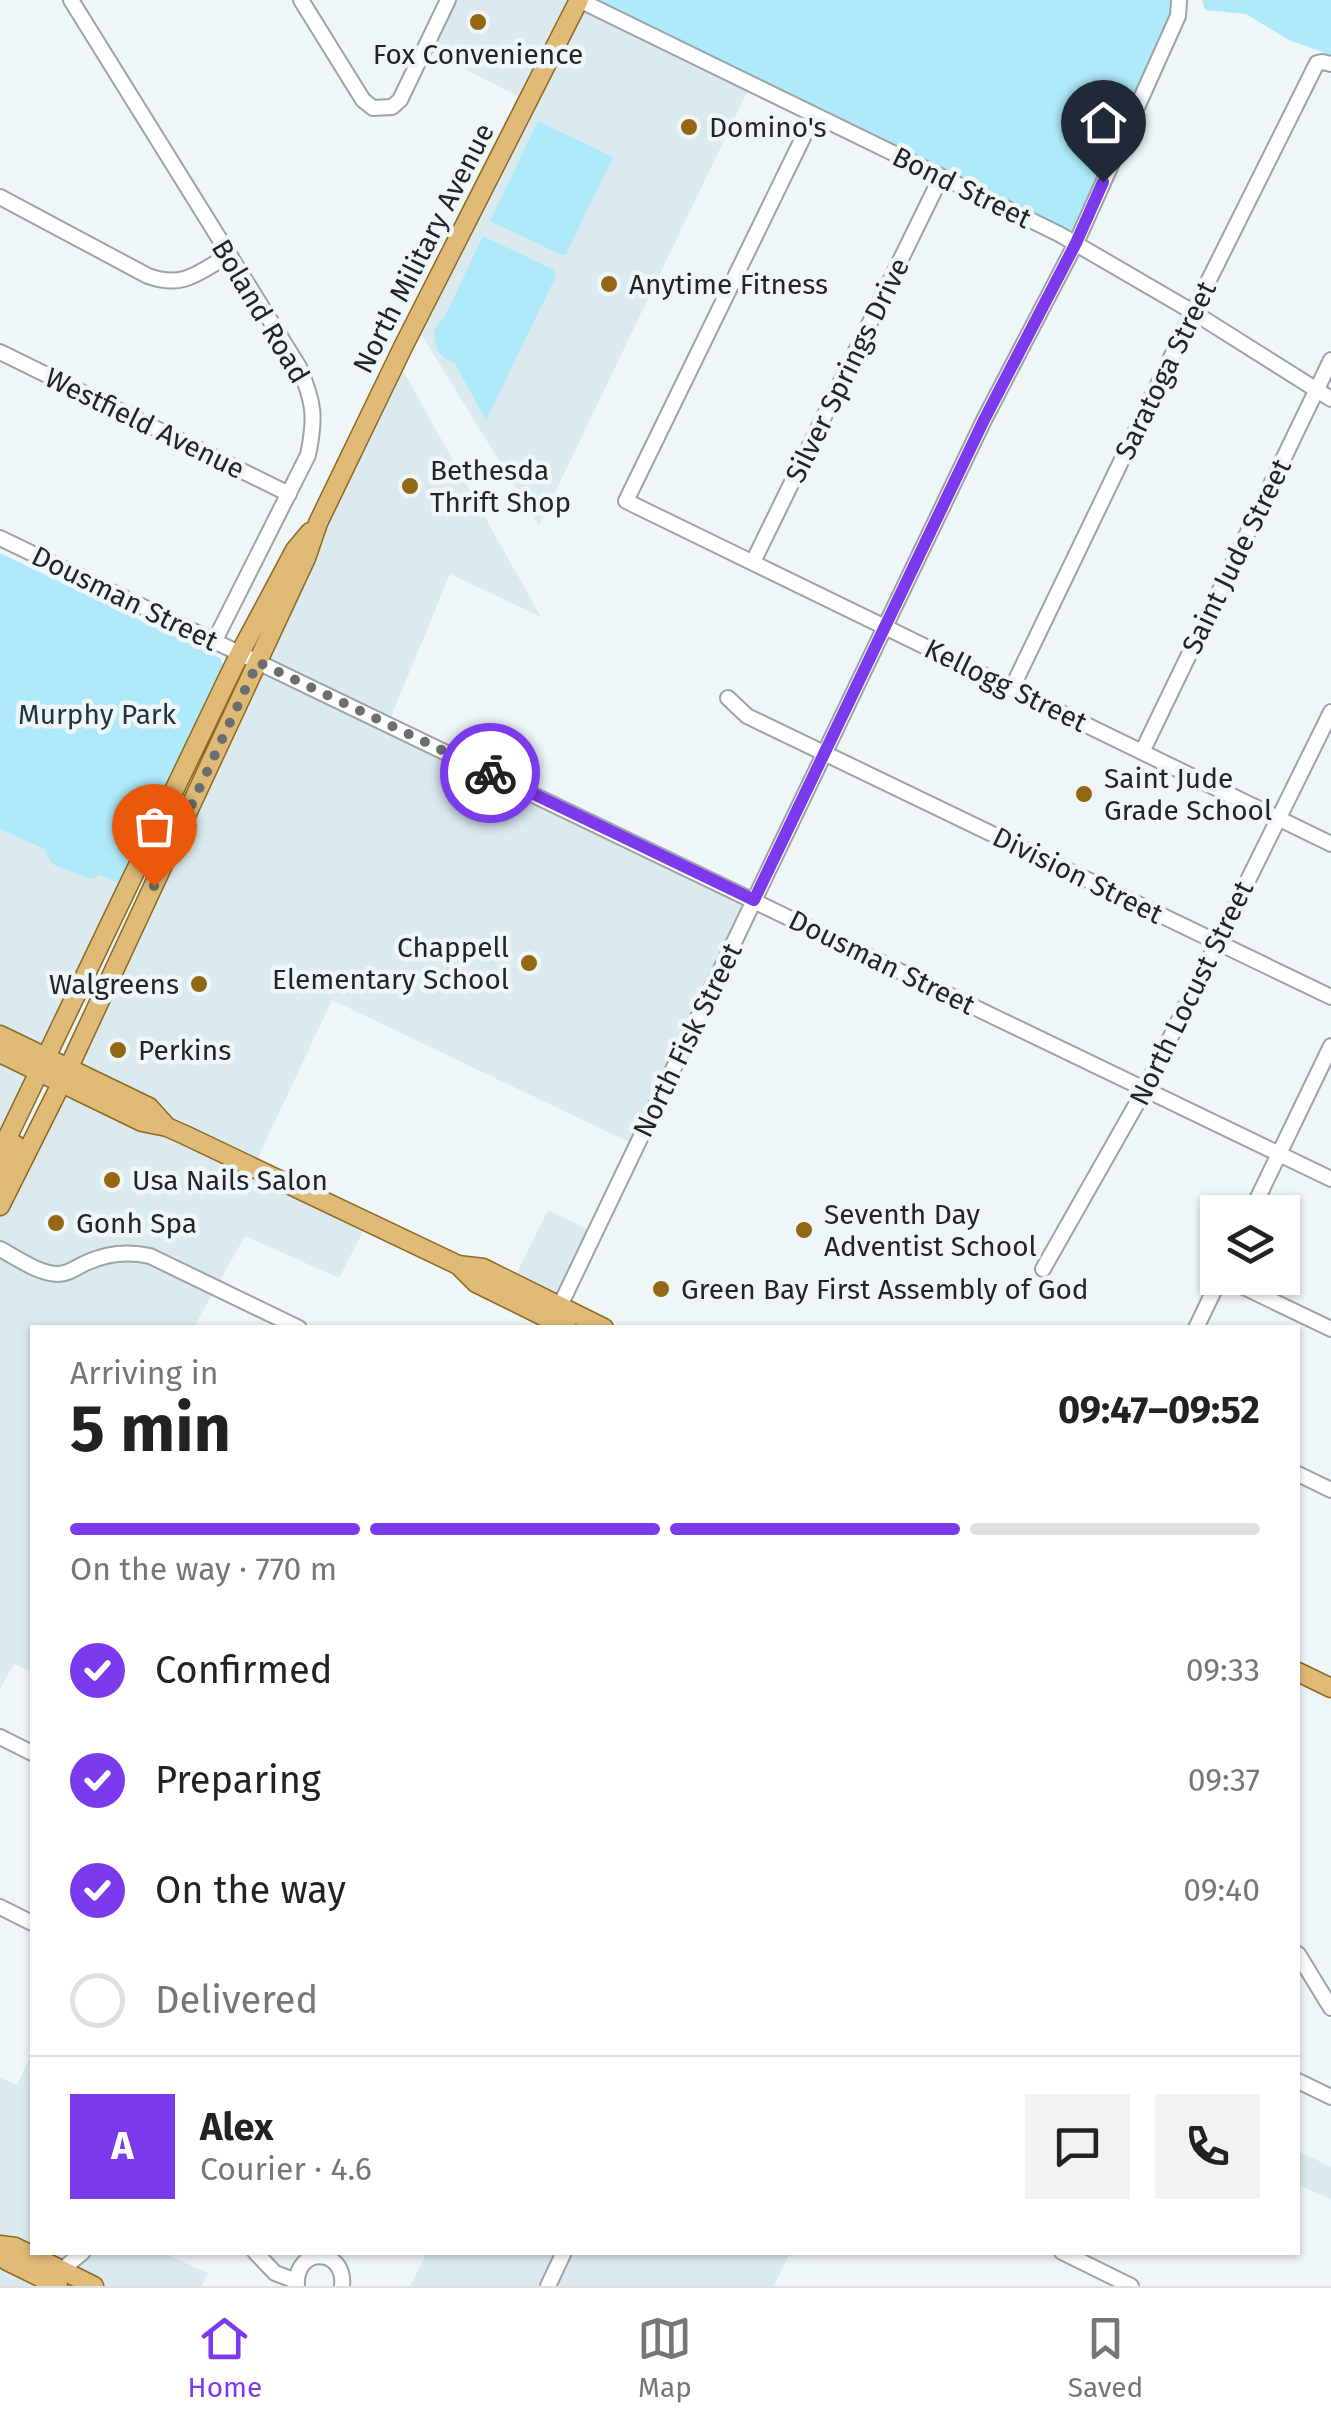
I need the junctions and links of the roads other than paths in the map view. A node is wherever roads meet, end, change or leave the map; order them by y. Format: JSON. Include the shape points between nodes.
{"nodes":[{"id":1,"x":70,"y":0,"type":"edge"},
{"id":2,"x":301,"y":0,"type":"edge"},
{"id":3,"x":448,"y":0,"type":"edge"},
{"id":4,"x":579,"y":0,"type":"edge"},
{"id":5,"x":1178,"y":1,"type":"edge"},
{"id":6,"x":1329,"y":63,"type":"edge"},
{"id":7,"x":814,"y":115,"type":"junction"},
{"id":8,"x":941,"y":177,"type":"junction"},
{"id":9,"x":0,"y":197,"type":"edge"},
{"id":10,"x":1076,"y":243,"type":"junction"},
{"id":11,"x":229,"y":255,"type":"junction"},
{"id":12,"x":1192,"y":312,"type":"junction"},
{"id":13,"x":0,"y":352,"type":"edge"},
{"id":14,"x":1331,"y":360,"type":"edge"},
{"id":15,"x":1316,"y":390,"type":"junction"},
{"id":16,"x":1331,"y":399,"type":"edge"},
{"id":17,"x":289,"y":494,"type":"junction"},
{"id":18,"x":318,"y":523,"type":"junction"},
{"id":19,"x":0,"y":538,"type":"edge"},
{"id":20,"x":753,"y":562,"type":"junction"},
{"id":21,"x":885,"y":627,"type":"junction"},
{"id":22,"x":215,"y":640,"type":"junction"},
{"id":23,"x":240,"y":652,"type":"junction"},
{"id":24,"x":258,"y":662,"type":"junction"},
{"id":25,"x":1012,"y":688,"type":"junction"},
{"id":26,"x":728,"y":698,"type":"dead end"},
{"id":27,"x":1331,"y":712,"type":"edge"},
{"id":28,"x":1142,"y":752,"type":"junction"},
{"id":29,"x":824,"y":754,"type":"junction"},
{"id":30,"x":1278,"y":818,"type":"junction"},
{"id":31,"x":1331,"y":844,"type":"edge"},
{"id":32,"x":754,"y":900,"type":"junction"},
{"id":33,"x":1216,"y":942,"type":"junction"},
{"id":34,"x":1331,"y":996,"type":"edge"},
{"id":35,"x":0,"y":1035,"type":"edge"},
{"id":36,"x":1331,"y":1046,"type":"edge"},
{"id":37,"x":0,"y":1053,"type":"edge"},
{"id":38,"x":55,"y":1070,"type":"junction"},
{"id":39,"x":1145,"y":1089,"type":"junction"},
{"id":40,"x":0,"y":1153,"type":"edge"},
{"id":41,"x":1280,"y":1154,"type":"junction"},
{"id":42,"x":0,"y":1178,"type":"edge"},
{"id":43,"x":1331,"y":1179,"type":"edge"},
{"id":44,"x":1260,"y":1195,"type":"edge"},
{"id":45,"x":0,"y":1206,"type":"edge"},
{"id":46,"x":0,"y":1250,"type":"edge"},
{"id":47,"x":1043,"y":1269,"type":"dead end"},
{"id":48,"x":1213,"y":1295,"type":"edge"},
{"id":49,"x":1258,"y":1295,"type":"edge"},
{"id":50,"x":557,"y":1320,"type":"edge"},
{"id":51,"x":293,"y":1325,"type":"edge"},
{"id":52,"x":586,"y":1325,"type":"edge"},
{"id":53,"x":1198,"y":1325,"type":"edge"},
{"id":54,"x":1331,"y":1329,"type":"edge"},
{"id":55,"x":1300,"y":1475,"type":"edge"},
{"id":56,"x":1331,"y":1490,"type":"edge"},
{"id":57,"x":1300,"y":1673,"type":"edge"},
{"id":58,"x":1331,"y":1688,"type":"edge"},
{"id":59,"x":0,"y":1737,"type":"edge"},
{"id":60,"x":30,"y":1752,"type":"edge"},
{"id":61,"x":0,"y":1908,"type":"edge"},
{"id":62,"x":30,"y":1922,"type":"edge"},
{"id":63,"x":1300,"y":1957,"type":"edge"},
{"id":64,"x":1331,"y":2008,"type":"edge"},
{"id":65,"x":1300,"y":2082,"type":"edge"},
{"id":66,"x":1331,"y":2097,"type":"edge"},
{"id":67,"x":0,"y":2245,"type":"edge"},
{"id":68,"x":0,"y":2254,"type":"edge"},
{"id":69,"x":80,"y":2255,"type":"edge"},
{"id":70,"x":258,"y":2255,"type":"edge"},
{"id":71,"x":563,"y":2255,"type":"edge"},
{"id":72,"x":1068,"y":2255,"type":"edge"},
{"id":73,"x":54,"y":2281,"type":"edge"},
{"id":74,"x":294,"y":2282,"type":"edge"},
{"id":75,"x":94,"y":2286,"type":"edge"},
{"id":76,"x":342,"y":2286,"type":"edge"},
{"id":77,"x":548,"y":2286,"type":"edge"},
{"id":78,"x":1131,"y":2286,"type":"edge"}],
"edges":[{"from":1,"to":11,"type":"street","name":"Boland Road"},
{"from":2,"to":3,"type":"street","via":[[373,108],[400,100]]},
{"from":4,"to":7,"type":"street","name":"Bond Street"},
{"from":4,"to":18,"type":"main road","name":"North Military Avenue"},
{"from":5,"to":10,"type":"street","name":"North Fisk Street","via":[[1178,16]]},
{"from":6,"to":12,"type":"street","name":"Saratoga Street","via":[[1317,64]]},
{"from":7,"to":8,"type":"street","name":"Bond Street"},
{"from":7,"to":20,"type":"street","name":"Kellogg Street","via":[[626,501]]},
{"from":8,"to":10,"type":"street","name":"Bond Street"},
{"from":8,"to":20,"type":"street","name":"Silver Springs Drive"},
{"from":9,"to":11,"type":"street","via":[[164,282],[183,281]]},
{"from":10,"to":12,"type":"street","name":"Bond Street"},
{"from":10,"to":21,"type":"street","name":"North Fisk Street"},
{"from":11,"to":17,"type":"street","name":"Boland Road","via":[[311,396],[308,455]]},
{"from":12,"to":15,"type":"street","name":"Bond Street"},
{"from":12,"to":25,"type":"street","name":"Saratoga Street"},
{"from":13,"to":17,"type":"street","name":"Westfield Avenue"},
{"from":14,"to":15,"type":"street","name":"Saint Jude Street"},
{"from":15,"to":16,"type":"street","name":"Bond Street"},
{"from":15,"to":28,"type":"street","name":"Saint Jude Street"},
{"from":17,"to":22,"type":"street","name":"Boland Road"},
{"from":18,"to":23,"type":"main road","name":"North Military Avenue","via":[[295,550]]},
{"from":18,"to":24,"type":"main road","name":"North Military Avenue"},
{"from":19,"to":22,"type":"street","name":"Dousman Street"},
{"from":20,"to":21,"type":"street","name":"Kellogg Street"},
{"from":21,"to":25,"type":"street","name":"Kellogg Street"},
{"from":21,"to":29,"type":"street","name":"North Fisk Street"},
{"from":22,"to":23,"type":"street","name":"Dousman Street"},
{"from":23,"to":24,"type":"street","name":"Dousman Street"},
{"from":23,"to":38,"type":"main road","name":"North Military Avenue","via":[[115,916]]},
{"from":24,"to":32,"type":"street","name":"Dousman Street"},
{"from":24,"to":38,"type":"main road","name":"North Military Avenue"},
{"from":25,"to":28,"type":"street","name":"Kellogg Street"},
{"from":26,"to":29,"type":"street","name":"Division Street","via":[[747,716]]},
{"from":27,"to":30,"type":"street","name":"North Locust Street"},
{"from":28,"to":30,"type":"street","name":"Kellogg Street"},
{"from":29,"to":32,"type":"street","name":"North Fisk Street"},
{"from":29,"to":33,"type":"street","name":"Division Street"},
{"from":30,"to":31,"type":"street","name":"Kellogg Street"},
{"from":30,"to":33,"type":"street","name":"North Locust Street"},
{"from":32,"to":39,"type":"street","name":"Dousman Street"},
{"from":32,"to":50,"type":"street","name":"North Fisk Street"},
{"from":33,"to":34,"type":"street","name":"Division Street"},
{"from":33,"to":39,"type":"street","name":"North Locust Street"},
{"from":35,"to":38,"type":"main road"},
{"from":36,"to":41,"type":"street"},
{"from":37,"to":38,"type":"main road"},
{"from":38,"to":40,"type":"main road"},
{"from":38,"to":42,"type":"main road"},
{"from":38,"to":45,"type":"main road"},
{"from":38,"to":50,"type":"main road","via":[[142,1122],[254,1166]]},
{"from":39,"to":41,"type":"street","name":"Dousman Street"},
{"from":39,"to":47,"type":"street","name":"North Locust Street"},
{"from":41,"to":43,"type":"street","name":"Dousman Street"},
{"from":41,"to":44,"type":"street"},
{"from":46,"to":51,"type":"street","via":[[55,1274],[113,1254],[150,1256]]},
{"from":48,"to":53,"type":"street"},
{"from":49,"to":54,"type":"street"},
{"from":50,"to":52,"type":"main road"},
{"from":55,"to":56,"type":"street"},
{"from":57,"to":58,"type":"main road"},
{"from":59,"to":60,"type":"street"},
{"from":61,"to":62,"type":"street"},
{"from":63,"to":64,"type":"street"},
{"from":65,"to":66,"type":"street"},
{"from":67,"to":73,"type":"main road","via":[[15,2246]]},
{"from":68,"to":73,"type":"main road"},
{"from":69,"to":73,"type":"street"},
{"from":70,"to":74,"type":"street"},
{"from":71,"to":77,"type":"street"},
{"from":72,"to":78,"type":"street"},
{"from":73,"to":75,"type":"main road"},
{"from":74,"to":76,"type":"street","via":[[306,2260],[322,2256],[341,2270]]}]}
